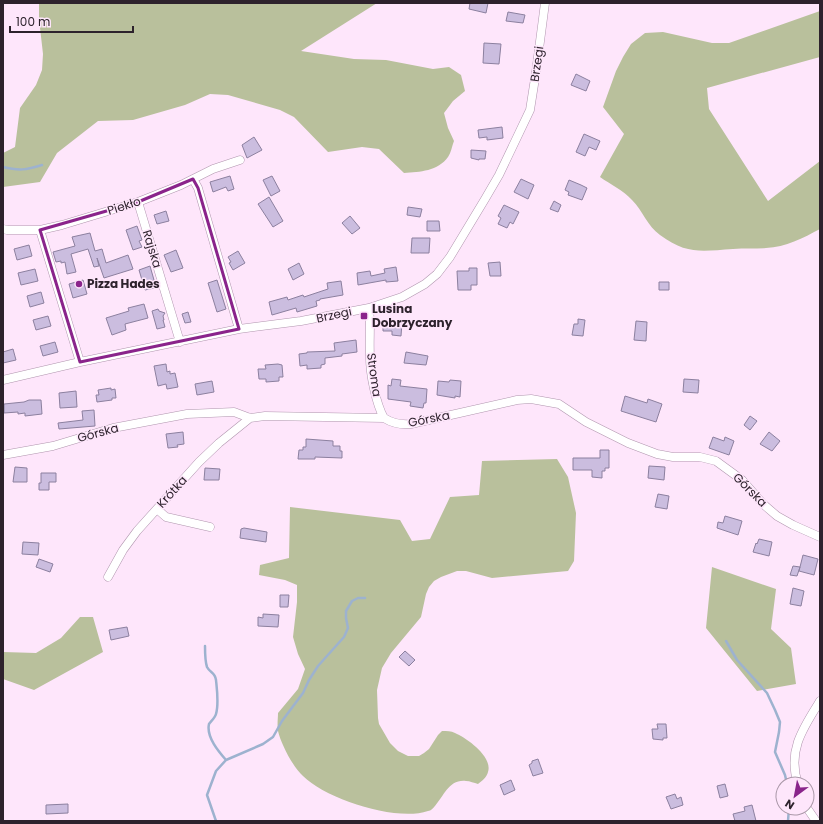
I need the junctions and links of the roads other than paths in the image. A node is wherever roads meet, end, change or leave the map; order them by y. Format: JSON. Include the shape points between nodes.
{"nodes":[{"id":1,"x":545,"y":3,"type":"edge"},
{"id":2,"x":240,"y":160,"type":"dead end"},
{"id":3,"x":192,"y":179,"type":"junction"},
{"id":4,"x":138,"y":202,"type":"junction"},
{"id":5,"x":3,"y":229,"type":"edge"},
{"id":6,"x":40,"y":230,"type":"junction"},
{"id":7,"x":368,"y":308,"type":"junction"},
{"id":8,"x":240,"y":330,"type":"junction"},
{"id":9,"x":180,"y":342,"type":"junction"},
{"id":10,"x":80,"y":362,"type":"junction"},
{"id":11,"x":3,"y":380,"type":"edge"},
{"id":12,"x":250,"y":418,"type":"junction"},
{"id":13,"x":384,"y":418,"type":"junction"},
{"id":14,"x":3,"y":454,"type":"edge"},
{"id":15,"x":157,"y":509,"type":"junction"},
{"id":16,"x":210,"y":527,"type":"dead end"},
{"id":17,"x":820,"y":537,"type":"edge"},
{"id":18,"x":108,"y":577,"type":"dead end"},
{"id":19,"x":820,"y":701,"type":"edge"},
{"id":20,"x":796,"y":776,"type":"edge"}],
"edges":[{"from":1,"to":7,"type":"street","name":"Brzegi","via":[[530,110],[485,199],[437,274],[402,297]]},
{"from":2,"to":3,"type":"street","name":"Piekło"},
{"from":3,"to":4,"type":"street","name":"Piekło"},
{"from":3,"to":8,"type":"street","via":[[198,188]]},
{"from":4,"to":6,"type":"street","name":"Piekło"},
{"from":4,"to":9,"type":"street","name":"Rajska"},
{"from":5,"to":6,"type":"street","name":"Piekło"},
{"from":6,"to":10,"type":"street"},
{"from":7,"to":8,"type":"street","name":"Brzegi","via":[[301,322]]},
{"from":7,"to":13,"type":"street","name":"Stroma","via":[[370,358],[379,409]]},
{"from":8,"to":9,"type":"street","name":"Brzegi"},
{"from":9,"to":10,"type":"street","name":"Brzegi"},
{"from":10,"to":11,"type":"street","name":"Brzegi"},
{"from":12,"to":13,"type":"street","name":"Górska"},
{"from":12,"to":14,"type":"street","name":"Górska","via":[[234,412],[187,414],[113,428],[53,446]]},
{"from":12,"to":15,"type":"street","name":"Krótka","via":[[199,462]]},
{"from":13,"to":17,"type":"street","name":"Górska","via":[[411,424],[517,400],[531,399],[559,404],[586,422],[642,449],[673,457],[700,457],[716,461],[742,480],[777,516]]},
{"from":15,"to":16,"type":"street","via":[[166,517]]},
{"from":15,"to":18,"type":"street","name":"Krótka","via":[[123,550]]},
{"from":19,"to":20,"type":"street","via":[[799,736],[794,760]]}]}
